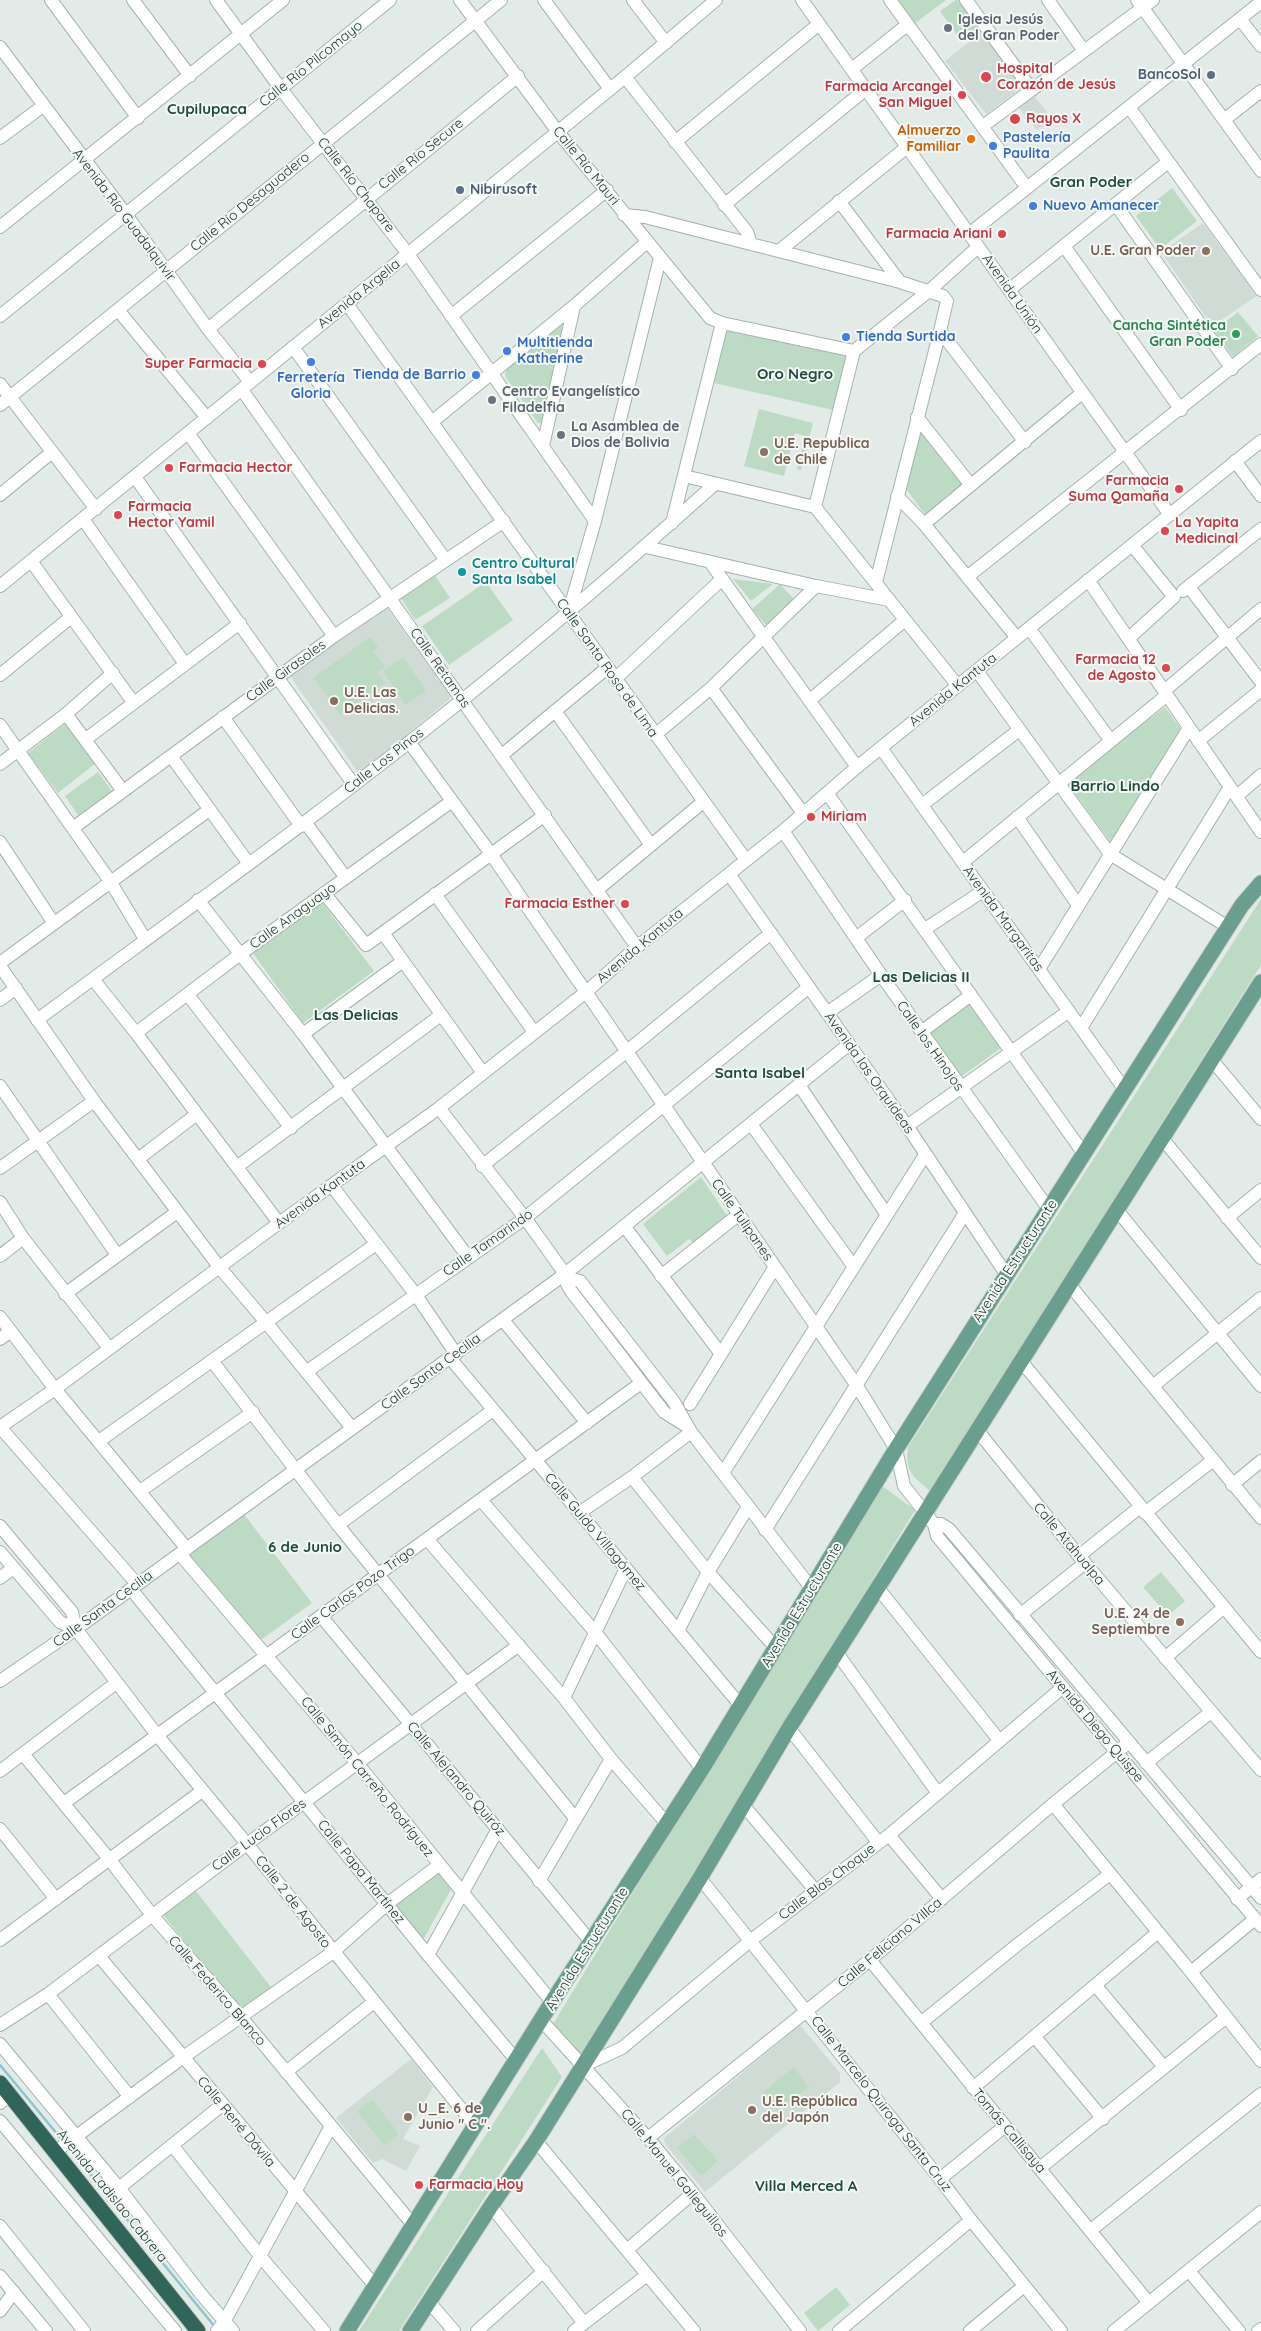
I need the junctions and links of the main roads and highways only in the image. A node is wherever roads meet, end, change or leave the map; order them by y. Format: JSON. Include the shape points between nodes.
{"nodes":[{"id":1,"x":1261,"y":883,"type":"edge"},
{"id":2,"x":1260,"y":988,"type":"edge"},
{"id":3,"x":0,"y":2083,"type":"edge"},
{"id":4,"x":5,"y":2099,"type":"edge"},
{"id":5,"x":198,"y":2331,"type":"edge"},
{"id":6,"x":347,"y":2331,"type":"edge"},
{"id":7,"x":410,"y":2331,"type":"edge"}],
"edges":[{"from":1,"to":6,"type":"main road","name":"Avenida Estructurante","via":[[1228,926],[1006,1274],[702,1769]]},
{"from":2,"to":7,"type":"main road","via":[[977,1430],[930,1519],[878,1588],[583,2066]]},
{"from":3,"to":4,"type":"highway","name":"Avenida Ladislao Cabrera"},
{"from":4,"to":5,"type":"highway","name":"Avenida Ladislao Cabrera","via":[[66,2144]]}]}
